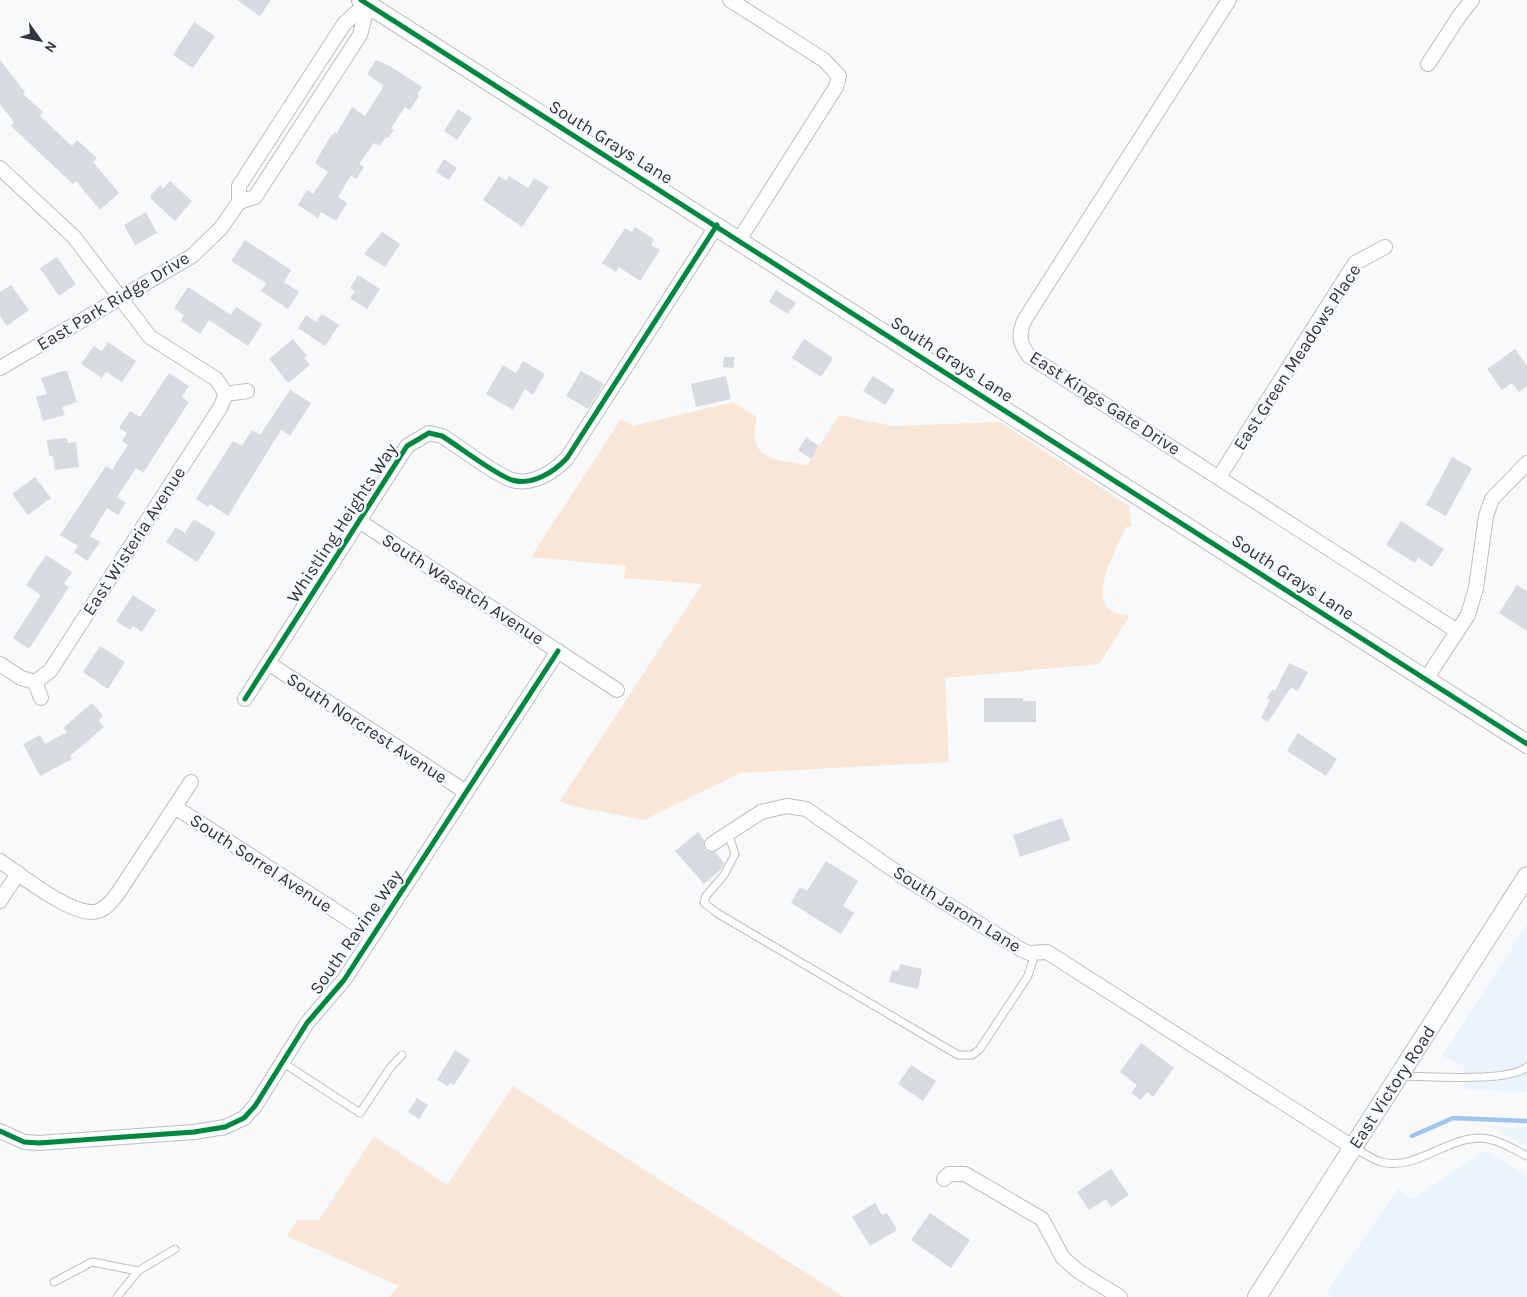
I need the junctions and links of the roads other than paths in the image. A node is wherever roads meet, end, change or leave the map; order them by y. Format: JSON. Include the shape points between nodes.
{"nodes":[{"id":1,"x":730,"y":0,"type":"edge"},
{"id":2,"x":1229,"y":0,"type":"edge"},
{"id":3,"x":1472,"y":0,"type":"edge"},
{"id":4,"x":366,"y":1,"type":"edge"},
{"id":5,"x":1428,"y":64,"type":"dead end"},
{"id":6,"x":0,"y":168,"type":"edge"},
{"id":7,"x":239,"y":202,"type":"junction"},
{"id":8,"x":717,"y":225,"type":"junction"},
{"id":9,"x":739,"y":240,"type":"junction"},
{"id":10,"x":1385,"y":247,"type":"dead end"},
{"id":11,"x":119,"y":296,"type":"junction"},
{"id":12,"x":0,"y":368,"type":"edge"},
{"id":13,"x":248,"y":391,"type":"dead end"},
{"id":14,"x":226,"y":394,"type":"junction"},
{"id":15,"x":1527,"y":463,"type":"edge"},
{"id":16,"x":1219,"y":477,"type":"junction"},
{"id":17,"x":360,"y":521,"type":"junction"},
{"id":18,"x":1458,"y":631,"type":"junction"},
{"id":19,"x":558,"y":651,"type":"junction"},
{"id":20,"x":268,"y":663,"type":"junction"},
{"id":21,"x":0,"y":664,"type":"edge"},
{"id":22,"x":1426,"y":679,"type":"junction"},
{"id":23,"x":35,"y":682,"type":"junction"},
{"id":24,"x":617,"y":690,"type":"dead end"},
{"id":25,"x":40,"y":698,"type":"dead end"},
{"id":26,"x":245,"y":698,"type":"dead end"},
{"id":27,"x":1527,"y":744,"type":"edge"},
{"id":28,"x":191,"y":782,"type":"dead end"},
{"id":29,"x":466,"y":792,"type":"junction"},
{"id":30,"x":175,"y":807,"type":"junction"},
{"id":31,"x":728,"y":833,"type":"junction"},
{"id":32,"x":712,"y":844,"type":"dead end"},
{"id":33,"x":0,"y":861,"type":"edge"},
{"id":34,"x":18,"y":873,"type":"junction"},
{"id":35,"x":1527,"y":876,"type":"edge"},
{"id":36,"x":0,"y":901,"type":"edge"},
{"id":37,"x":373,"y":935,"type":"junction"},
{"id":38,"x":1036,"y":953,"type":"junction"},
{"id":39,"x":402,"y":1055,"type":"dead end"},
{"id":40,"x":282,"y":1062,"type":"junction"},
{"id":41,"x":1527,"y":1067,"type":"edge"},
{"id":42,"x":1400,"y":1076,"type":"junction"},
{"id":43,"x":0,"y":1131,"type":"edge"},
{"id":44,"x":1354,"y":1148,"type":"junction"},
{"id":45,"x":1527,"y":1156,"type":"edge"},
{"id":46,"x":944,"y":1179,"type":"dead end"},
{"id":47,"x":175,"y":1249,"type":"dead end"},
{"id":48,"x":138,"y":1271,"type":"junction"},
{"id":49,"x":54,"y":1282,"type":"dead end"},
{"id":50,"x":117,"y":1297,"type":"edge"},
{"id":51,"x":1120,"y":1297,"type":"edge"},
{"id":52,"x":1257,"y":1297,"type":"edge"}],
"edges":[{"from":1,"to":9,"type":"street","via":[[824,60],[839,76],[836,87]]},
{"from":2,"to":16,"type":"street","name":"East Kings Gate Drive","via":[[1019,332],[1022,346],[1029,356]]},
{"from":3,"to":5,"type":"street"},
{"from":4,"to":7,"type":"street","name":"East Park Ridge Drive","via":[[344,24],[239,186]]},
{"from":4,"to":7,"type":"street","name":"East Park Ridge Drive","via":[[360,35],[255,197]]},
{"from":4,"to":8,"type":"street","name":"South Grays Lane"},
{"from":6,"to":11,"type":"street","via":[[74,237]]},
{"from":7,"to":11,"type":"street","name":"East Park Ridge Drive","via":[[221,228],[192,256]]},
{"from":8,"to":9,"type":"street","name":"South Grays Lane"},
{"from":8,"to":17,"type":"street","name":"Whistling Heights Way","via":[[559,467],[536,478],[512,480],[448,440],[429,433],[407,446]]},
{"from":9,"to":22,"type":"street","name":"South Grays Lane"},
{"from":10,"to":16,"type":"street","name":"East Green Meadows Place","via":[[1355,263]]},
{"from":11,"to":12,"type":"street","name":"East Park Ridge Drive"},
{"from":11,"to":14,"type":"street","via":[[150,337],[216,379]]},
{"from":13,"to":14,"type":"street"},
{"from":14,"to":23,"type":"street","name":"East Wisteria Avenue","via":[[50,671]]},
{"from":15,"to":18,"type":"street","via":[[1492,499],[1486,516],[1476,588],[1468,615]]},
{"from":16,"to":18,"type":"street","name":"East Kings Gate Drive"},
{"from":17,"to":19,"type":"street","name":"South Wasatch Avenue"},
{"from":17,"to":20,"type":"street","name":"Whistling Heights Way"},
{"from":18,"to":22,"type":"street"},
{"from":19,"to":24,"type":"street","name":"South Wasatch Avenue"},
{"from":19,"to":29,"type":"street","name":"South Ravine Way"},
{"from":20,"to":26,"type":"street","name":"Whistling Heights Way"},
{"from":20,"to":29,"type":"street","name":"South Norcrest Avenue"},
{"from":21,"to":23,"type":"street","via":[[21,678]]},
{"from":22,"to":27,"type":"street","name":"South Grays Lane"},
{"from":23,"to":25,"type":"street"},
{"from":28,"to":30,"type":"street"},
{"from":29,"to":37,"type":"street","name":"South Ravine Way"},
{"from":30,"to":34,"type":"street","via":[[110,904],[99,911],[84,912],[71,907]]},
{"from":30,"to":37,"type":"street","name":"South Sorrel Avenue"},
{"from":31,"to":32,"type":"street","name":"South Jarom Lane"},
{"from":31,"to":38,"type":"street","name":"South Jarom Lane","via":[[761,812],[787,806],[806,809],[908,880],[1022,950]]},
{"from":31,"to":38,"type":"lane","via":[[735,854],[704,903],[958,1055],[979,1050],[1028,976]]},
{"from":33,"to":34,"type":"street"},
{"from":34,"to":36,"type":"street"},
{"from":35,"to":42,"type":"street","name":"East Victory Road"},
{"from":37,"to":40,"type":"street","name":"South Ravine Way","via":[[344,980],[308,1023]]},
{"from":38,"to":44,"type":"street","name":"South Jarom Lane","via":[[1047,952]]},
{"from":39,"to":40,"type":"lane","via":[[360,1113]]},
{"from":40,"to":43,"type":"street","name":"South Ravine Way","via":[[255,1106],[244,1118],[225,1127],[39,1143],[24,1142]]},
{"from":41,"to":42,"type":"lane","via":[[1520,1072],[1473,1077]]},
{"from":42,"to":44,"type":"street","name":"East Victory Road"},
{"from":44,"to":45,"type":"lane","via":[[1382,1162],[1406,1162],[1462,1141],[1480,1138],[1498,1141]]},
{"from":44,"to":52,"type":"street","name":"East Victory Road"},
{"from":46,"to":51,"type":"street","via":[[949,1174],[965,1174],[1042,1219],[1063,1258]]},
{"from":47,"to":48,"type":"lane"},
{"from":48,"to":49,"type":"lane","via":[[92,1262]]},
{"from":48,"to":50,"type":"lane"}]}
